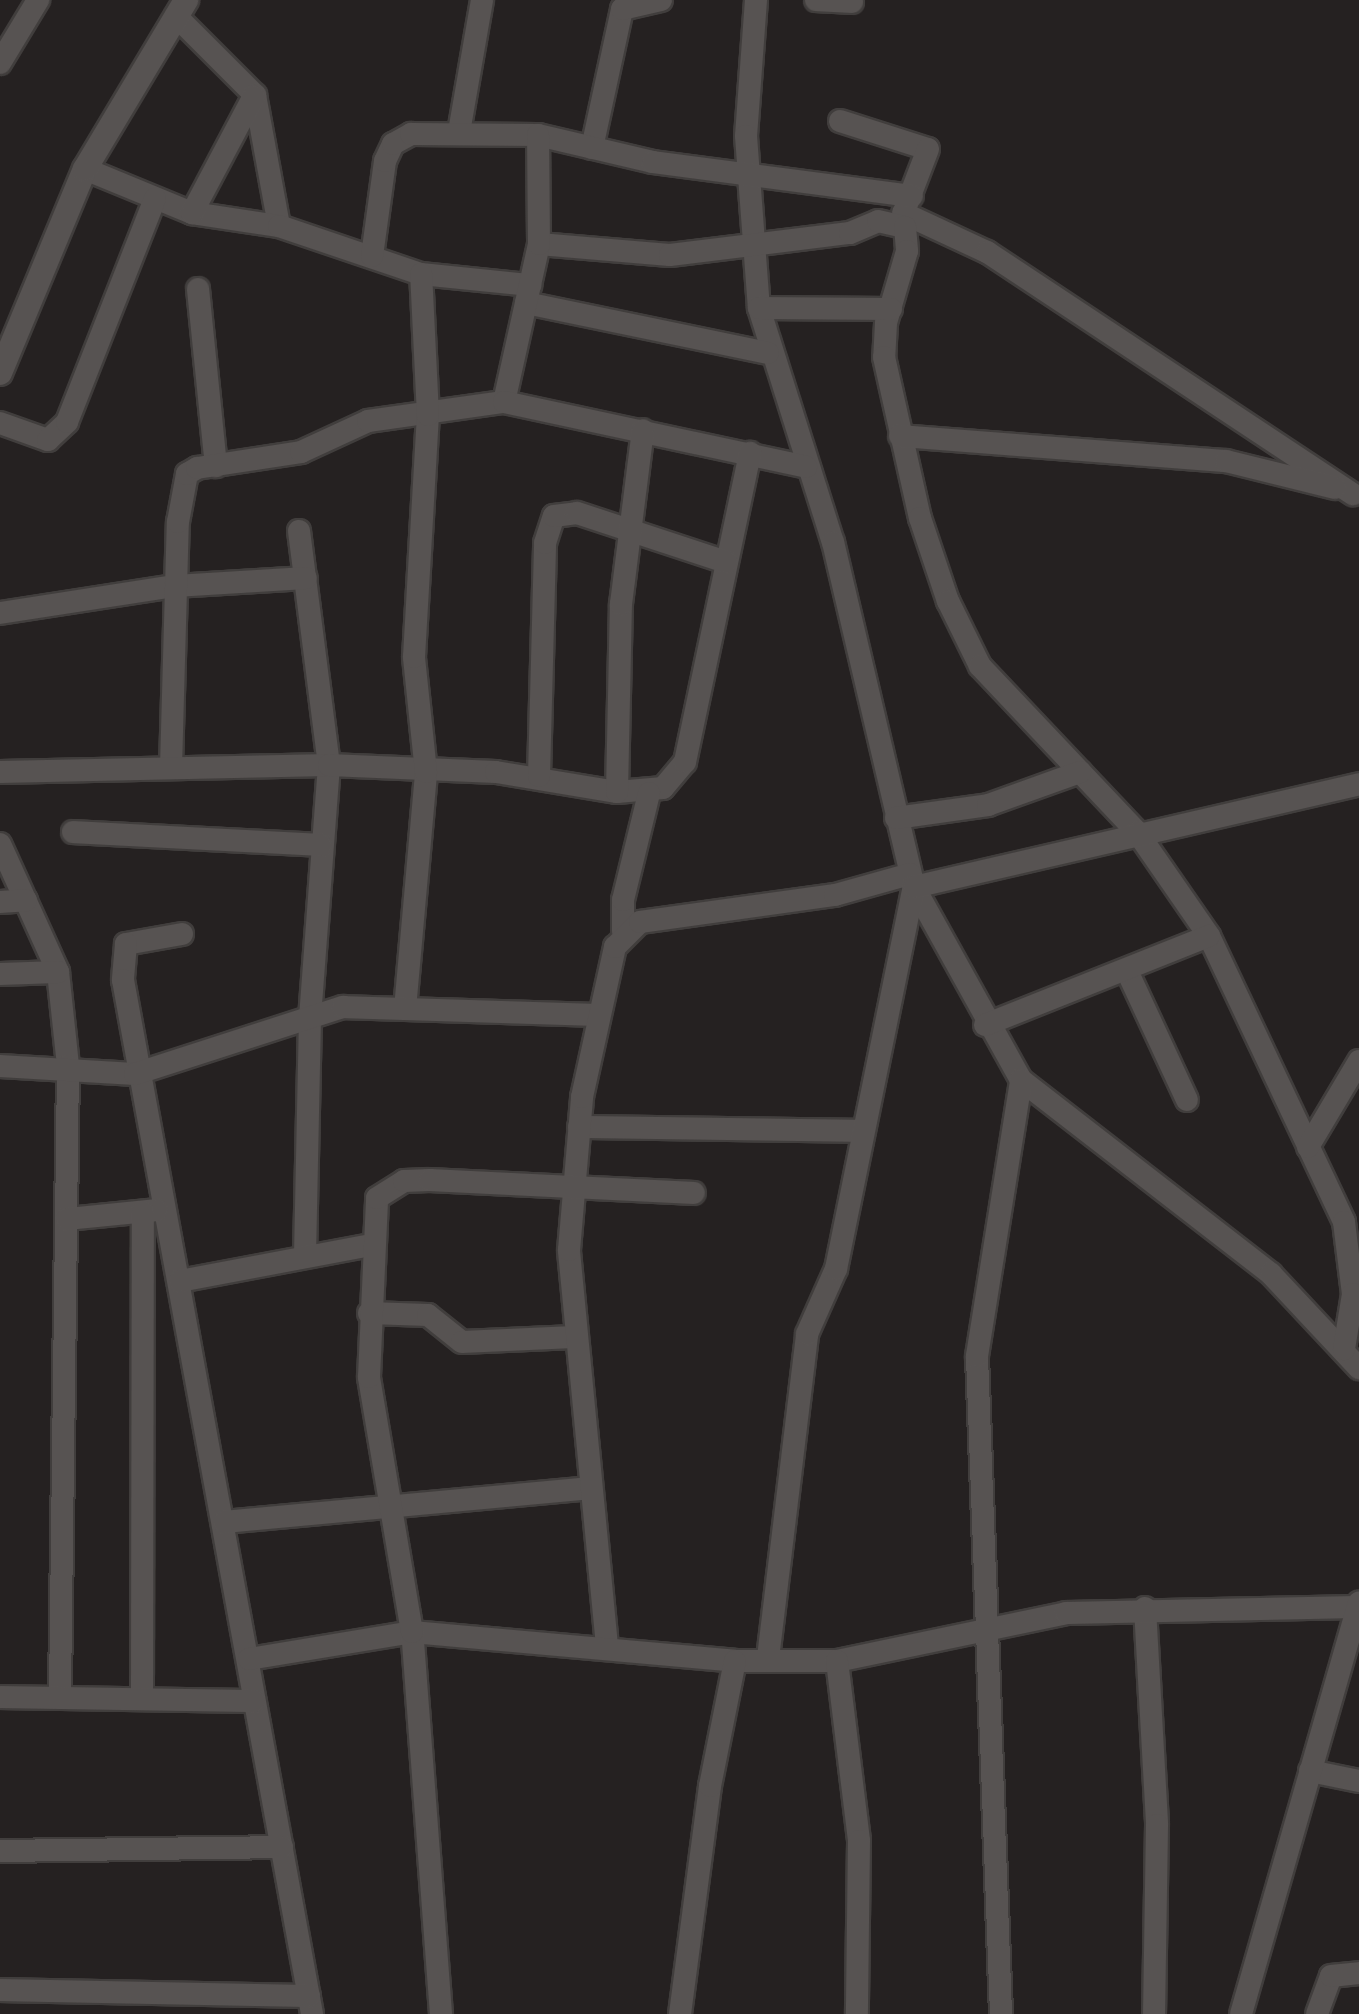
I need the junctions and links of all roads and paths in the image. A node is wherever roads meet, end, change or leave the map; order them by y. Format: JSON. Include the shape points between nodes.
{"nodes":[{"id":1,"x":38,"y":0,"type":"edge"},
{"id":2,"x":482,"y":0,"type":"edge"},
{"id":3,"x":661,"y":0,"type":"edge"},
{"id":4,"x":756,"y":0,"type":"edge"},
{"id":5,"x":816,"y":0,"type":"edge"},
{"id":6,"x":852,"y":2,"type":"edge"},
{"id":7,"x":181,"y":8,"type":"edge"},
{"id":8,"x":0,"y":63,"type":"edge"},
{"id":9,"x":255,"y":95,"type":"junction"},
{"id":10,"x":840,"y":121,"type":"dead end"},
{"id":11,"x":459,"y":132,"type":"junction"},
{"id":12,"x":538,"y":135,"type":"junction"},
{"id":13,"x":592,"y":148,"type":"junction"},
{"id":14,"x":85,"y":169,"type":"junction"},
{"id":15,"x":748,"y":177,"type":"junction"},
{"id":16,"x":155,"y":199,"type":"junction"},
{"id":17,"x":905,"y":211,"type":"junction"},
{"id":18,"x":192,"y":213,"type":"junction"},
{"id":19,"x":279,"y":226,"type":"junction"},
{"id":20,"x":753,"y":242,"type":"junction"},
{"id":21,"x":539,"y":244,"type":"junction"},
{"id":22,"x":372,"y":256,"type":"junction"},
{"id":23,"x":421,"y":274,"type":"junction"},
{"id":24,"x":198,"y":289,"type":"dead end"},
{"id":25,"x":528,"y":294,"type":"junction"},
{"id":26,"x":759,"y":308,"type":"junction"},
{"id":27,"x":891,"y":309,"type":"junction"},
{"id":28,"x":768,"y":353,"type":"junction"},
{"id":29,"x":0,"y":373,"type":"edge"},
{"id":30,"x":504,"y":402,"type":"junction"},
{"id":31,"x":428,"y":415,"type":"junction"},
{"id":32,"x":0,"y":423,"type":"edge"},
{"id":33,"x":643,"y":430,"type":"junction"},
{"id":34,"x":900,"y":436,"type":"junction"},
{"id":35,"x":750,"y":453,"type":"junction"},
{"id":36,"x":216,"y":466,"type":"junction"},
{"id":37,"x":806,"y":467,"type":"junction"},
{"id":38,"x":1356,"y":496,"type":"edge"},
{"id":39,"x":299,"y":531,"type":"dead end"},
{"id":40,"x":627,"y":532,"type":"junction"},
{"id":41,"x":726,"y":562,"type":"junction"},
{"id":42,"x":306,"y":578,"type":"junction"},
{"id":43,"x":175,"y":586,"type":"junction"},
{"id":44,"x":0,"y":613,"type":"edge"},
{"id":45,"x":329,"y":765,"type":"junction"},
{"id":46,"x":171,"y":767,"type":"junction"},
{"id":47,"x":0,"y":772,"type":"edge"},
{"id":48,"x":426,"y":772,"type":"junction"},
{"id":49,"x":1080,"y":772,"type":"junction"},
{"id":50,"x":539,"y":776,"type":"junction"},
{"id":51,"x":1359,"y":784,"type":"edge"},
{"id":52,"x":617,"y":792,"type":"junction"},
{"id":53,"x":649,"y":793,"type":"junction"},
{"id":54,"x":896,"y":818,"type":"junction"},
{"id":55,"x":73,"y":832,"type":"dead end"},
{"id":56,"x":1137,"y":832,"type":"junction"},
{"id":57,"x":0,"y":844,"type":"edge"},
{"id":58,"x":321,"y":845,"type":"junction"},
{"id":59,"x":912,"y":881,"type":"junction"},
{"id":60,"x":26,"y":900,"type":"junction"},
{"id":61,"x":0,"y":902,"type":"edge"},
{"id":62,"x":623,"y":931,"type":"junction"},
{"id":63,"x":182,"y":934,"type":"dead end"},
{"id":64,"x":1209,"y":936,"type":"junction"},
{"id":65,"x":58,"y":972,"type":"junction"},
{"id":66,"x":1128,"y":973,"type":"junction"},
{"id":67,"x":0,"y":974,"type":"edge"},
{"id":68,"x":405,"y":1009,"type":"junction"},
{"id":69,"x":595,"y":1015,"type":"junction"},
{"id":70,"x":310,"y":1017,"type":"junction"},
{"id":71,"x":985,"y":1025,"type":"junction"},
{"id":72,"x":1359,"y":1061,"type":"edge"},
{"id":73,"x":0,"y":1066,"type":"edge"},
{"id":74,"x":68,"y":1066,"type":"junction"},
{"id":75,"x":135,"y":1074,"type":"junction"},
{"id":76,"x":1021,"y":1080,"type":"junction"},
{"id":77,"x":1187,"y":1100,"type":"dead end"},
{"id":78,"x":579,"y":1127,"type":"junction"},
{"id":79,"x":859,"y":1131,"type":"junction"},
{"id":80,"x":1308,"y":1147,"type":"junction"},
{"id":81,"x":570,"y":1186,"type":"junction"},
{"id":82,"x":694,"y":1193,"type":"dead end"},
{"id":83,"x":151,"y":1211,"type":"junction"},
{"id":84,"x":67,"y":1219,"type":"junction"},
{"id":85,"x":371,"y":1245,"type":"junction"},
{"id":86,"x":305,"y":1253,"type":"junction"},
{"id":87,"x":180,"y":1281,"type":"junction"},
{"id":88,"x":369,"y":1313,"type":"junction"},
{"id":89,"x":574,"y":1337,"type":"junction"},
{"id":90,"x":1344,"y":1349,"type":"junction"},
{"id":91,"x":1359,"y":1368,"type":"edge"},
{"id":92,"x":588,"y":1488,"type":"junction"},
{"id":93,"x":385,"y":1505,"type":"junction"},
{"id":94,"x":224,"y":1522,"type":"junction"},
{"id":95,"x":1358,"y":1605,"type":"edge"},
{"id":96,"x":1145,"y":1608,"type":"junction"},
{"id":97,"x":412,"y":1632,"type":"junction"},
{"id":98,"x":986,"y":1635,"type":"junction"},
{"id":99,"x":607,"y":1646,"type":"junction"},
{"id":100,"x":768,"y":1658,"type":"junction"},
{"id":101,"x":249,"y":1659,"type":"junction"},
{"id":102,"x":735,"y":1661,"type":"junction"},
{"id":103,"x":837,"y":1661,"type":"junction"},
{"id":104,"x":1352,"y":1669,"type":"edge"},
{"id":105,"x":60,"y":1694,"type":"junction"},
{"id":106,"x":142,"y":1696,"type":"junction"},
{"id":107,"x":0,"y":1697,"type":"edge"},
{"id":108,"x":254,"y":1701,"type":"junction"},
{"id":109,"x":1310,"y":1771,"type":"junction"},
{"id":110,"x":1359,"y":1781,"type":"edge"},
{"id":111,"x":282,"y":1847,"type":"junction"},
{"id":112,"x":0,"y":1851,"type":"edge"},
{"id":113,"x":1359,"y":1973,"type":"edge"},
{"id":114,"x":0,"y":1990,"type":"edge"},
{"id":115,"x":237,"y":2004,"type":"edge"},
{"id":116,"x":310,"y":2005,"type":"edge"},
{"id":117,"x":441,"y":2014,"type":"edge"},
{"id":118,"x":680,"y":2014,"type":"edge"},
{"id":119,"x":857,"y":2014,"type":"edge"},
{"id":120,"x":1001,"y":2014,"type":"edge"},
{"id":121,"x":1154,"y":2014,"type":"edge"},
{"id":122,"x":1241,"y":2014,"type":"edge"},
{"id":123,"x":1317,"y":2014,"type":"edge"}],
"edges":[{"from":1,"to":8,"type":"street"},
{"from":2,"to":11,"type":"street"},
{"from":3,"to":13,"type":"street","via":[[622,9]]},
{"from":4,"to":15,"type":"street"},
{"from":5,"to":6,"type":"street"},
{"from":7,"to":9,"type":"street"},
{"from":7,"to":14,"type":"street"},
{"from":9,"to":18,"type":"street"},
{"from":9,"to":19,"type":"street"},
{"from":10,"to":17,"type":"street","via":[[922,142],[927,158]]},
{"from":11,"to":12,"type":"street"},
{"from":11,"to":22,"type":"street","via":[[411,134],[393,144]]},
{"from":12,"to":13,"type":"street"},
{"from":12,"to":21,"type":"street"},
{"from":13,"to":15,"type":"street"},
{"from":14,"to":16,"type":"street"},
{"from":14,"to":29,"type":"street"},
{"from":15,"to":17,"type":"street"},
{"from":15,"to":20,"type":"street"},
{"from":16,"to":18,"type":"street"},
{"from":16,"to":32,"type":"street","via":[[67,422],[48,440]]},
{"from":17,"to":20,"type":"street"},
{"from":17,"to":27,"type":"street","via":[[907,251]]},
{"from":17,"to":38,"type":"street","via":[[987,252]]},
{"from":18,"to":19,"type":"street"},
{"from":19,"to":22,"type":"street"},
{"from":20,"to":21,"type":"street","via":[[670,255]]},
{"from":20,"to":26,"type":"street"},
{"from":21,"to":25,"type":"street"},
{"from":22,"to":23,"type":"street"},
{"from":23,"to":25,"type":"street"},
{"from":23,"to":31,"type":"street"},
{"from":24,"to":36,"type":"street"},
{"from":25,"to":28,"type":"street"},
{"from":25,"to":30,"type":"street"},
{"from":26,"to":27,"type":"street"},
{"from":26,"to":28,"type":"street"},
{"from":27,"to":34,"type":"street","via":[[884,357]]},
{"from":28,"to":37,"type":"street"},
{"from":30,"to":31,"type":"street"},
{"from":30,"to":33,"type":"street"},
{"from":31,"to":36,"type":"street","via":[[368,421],[301,452]]},
{"from":31,"to":48,"type":"street","via":[[414,657]]},
{"from":33,"to":35,"type":"street"},
{"from":33,"to":40,"type":"street"},
{"from":34,"to":38,"type":"street","via":[[1226,461]]},
{"from":34,"to":49,"type":"street","via":[[920,518],[964,637],[999,690]]},
{"from":35,"to":37,"type":"street"},
{"from":35,"to":41,"type":"street"},
{"from":36,"to":43,"type":"street","via":[[187,474]]},
{"from":37,"to":54,"type":"street","via":[[833,542]]},
{"from":39,"to":42,"type":"street"},
{"from":40,"to":41,"type":"street"},
{"from":40,"to":50,"type":"street","via":[[577,513],[554,516],[548,525]]},
{"from":40,"to":52,"type":"street"},
{"from":41,"to":53,"type":"street","via":[[685,762],[673,783]]},
{"from":42,"to":43,"type":"street"},
{"from":42,"to":45,"type":"street"},
{"from":43,"to":44,"type":"street"},
{"from":43,"to":46,"type":"street"},
{"from":45,"to":46,"type":"street"},
{"from":45,"to":48,"type":"street"},
{"from":45,"to":58,"type":"street"},
{"from":46,"to":47,"type":"street"},
{"from":48,"to":50,"type":"street"},
{"from":48,"to":68,"type":"street"},
{"from":49,"to":54,"type":"street","via":[[988,805]]},
{"from":49,"to":56,"type":"street"},
{"from":50,"to":52,"type":"street"},
{"from":51,"to":56,"type":"street"},
{"from":52,"to":53,"type":"street"},
{"from":53,"to":62,"type":"street","via":[[623,900]]},
{"from":54,"to":59,"type":"street"},
{"from":55,"to":58,"type":"street"},
{"from":56,"to":59,"type":"street"},
{"from":56,"to":64,"type":"street"},
{"from":57,"to":60,"type":"street"},
{"from":58,"to":70,"type":"street"},
{"from":59,"to":62,"type":"street"},
{"from":59,"to":71,"type":"street"},
{"from":59,"to":79,"type":"street"},
{"from":60,"to":61,"type":"street"},
{"from":60,"to":65,"type":"street"},
{"from":62,"to":69,"type":"street"},
{"from":63,"to":75,"type":"street","via":[[136,938],[121,957]]},
{"from":64,"to":66,"type":"street"},
{"from":64,"to":80,"type":"street"},
{"from":65,"to":67,"type":"street"},
{"from":65,"to":74,"type":"street"},
{"from":66,"to":71,"type":"street"},
{"from":66,"to":77,"type":"street"},
{"from":68,"to":69,"type":"street"},
{"from":68,"to":70,"type":"street","via":[[343,1007]]},
{"from":69,"to":78,"type":"street"},
{"from":70,"to":75,"type":"street"},
{"from":70,"to":86,"type":"street"},
{"from":71,"to":76,"type":"street"},
{"from":72,"to":80,"type":"street"},
{"from":73,"to":74,"type":"street"},
{"from":74,"to":75,"type":"street"},
{"from":74,"to":84,"type":"street"},
{"from":75,"to":83,"type":"street"},
{"from":76,"to":90,"type":"street","via":[[1271,1274]]},
{"from":76,"to":98,"type":"street","via":[[977,1356]]},
{"from":78,"to":79,"type":"street"},
{"from":78,"to":81,"type":"street"},
{"from":79,"to":100,"type":"street","via":[[836,1269],[807,1334]]},
{"from":80,"to":90,"type":"street","via":[[1353,1257]]},
{"from":81,"to":82,"type":"street"},
{"from":81,"to":85,"type":"street","via":[[404,1181],[377,1198]]},
{"from":81,"to":89,"type":"street"},
{"from":83,"to":84,"type":"street"},
{"from":83,"to":87,"type":"street"},
{"from":83,"to":106,"type":"street"},
{"from":84,"to":105,"type":"street"},
{"from":85,"to":86,"type":"street"},
{"from":85,"to":88,"type":"street"},
{"from":86,"to":87,"type":"street"},
{"from":87,"to":94,"type":"street"},
{"from":88,"to":89,"type":"street","via":[[428,1315],[462,1342]]},
{"from":88,"to":93,"type":"street"},
{"from":89,"to":92,"type":"street"},
{"from":90,"to":91,"type":"street"},
{"from":92,"to":93,"type":"street"},
{"from":92,"to":99,"type":"street"},
{"from":93,"to":94,"type":"street"},
{"from":93,"to":97,"type":"street"},
{"from":94,"to":101,"type":"street"},
{"from":95,"to":96,"type":"street"},
{"from":95,"to":104,"type":"street"},
{"from":96,"to":98,"type":"street","via":[[1066,1613]]},
{"from":96,"to":121,"type":"street","via":[[1157,1825]]},
{"from":97,"to":99,"type":"street"},
{"from":97,"to":101,"type":"street"},
{"from":97,"to":117,"type":"street"},
{"from":98,"to":103,"type":"street"},
{"from":98,"to":120,"type":"street"},
{"from":99,"to":102,"type":"street"},
{"from":100,"to":102,"type":"street"},
{"from":100,"to":103,"type":"street"},
{"from":101,"to":108,"type":"street"},
{"from":102,"to":118,"type":"street","via":[[710,1786]]},
{"from":103,"to":119,"type":"street","via":[[859,1841]]},
{"from":104,"to":109,"type":"street"},
{"from":105,"to":106,"type":"street"},
{"from":105,"to":107,"type":"street"},
{"from":106,"to":108,"type":"street"},
{"from":108,"to":111,"type":"street"},
{"from":109,"to":110,"type":"street"},
{"from":109,"to":122,"type":"street"},
{"from":111,"to":112,"type":"street"},
{"from":111,"to":116,"type":"street"},
{"from":113,"to":123,"type":"street","via":[[1331,1976]]},
{"from":114,"to":115,"type":"street"},
{"from":115,"to":116,"type":"street"}]}
